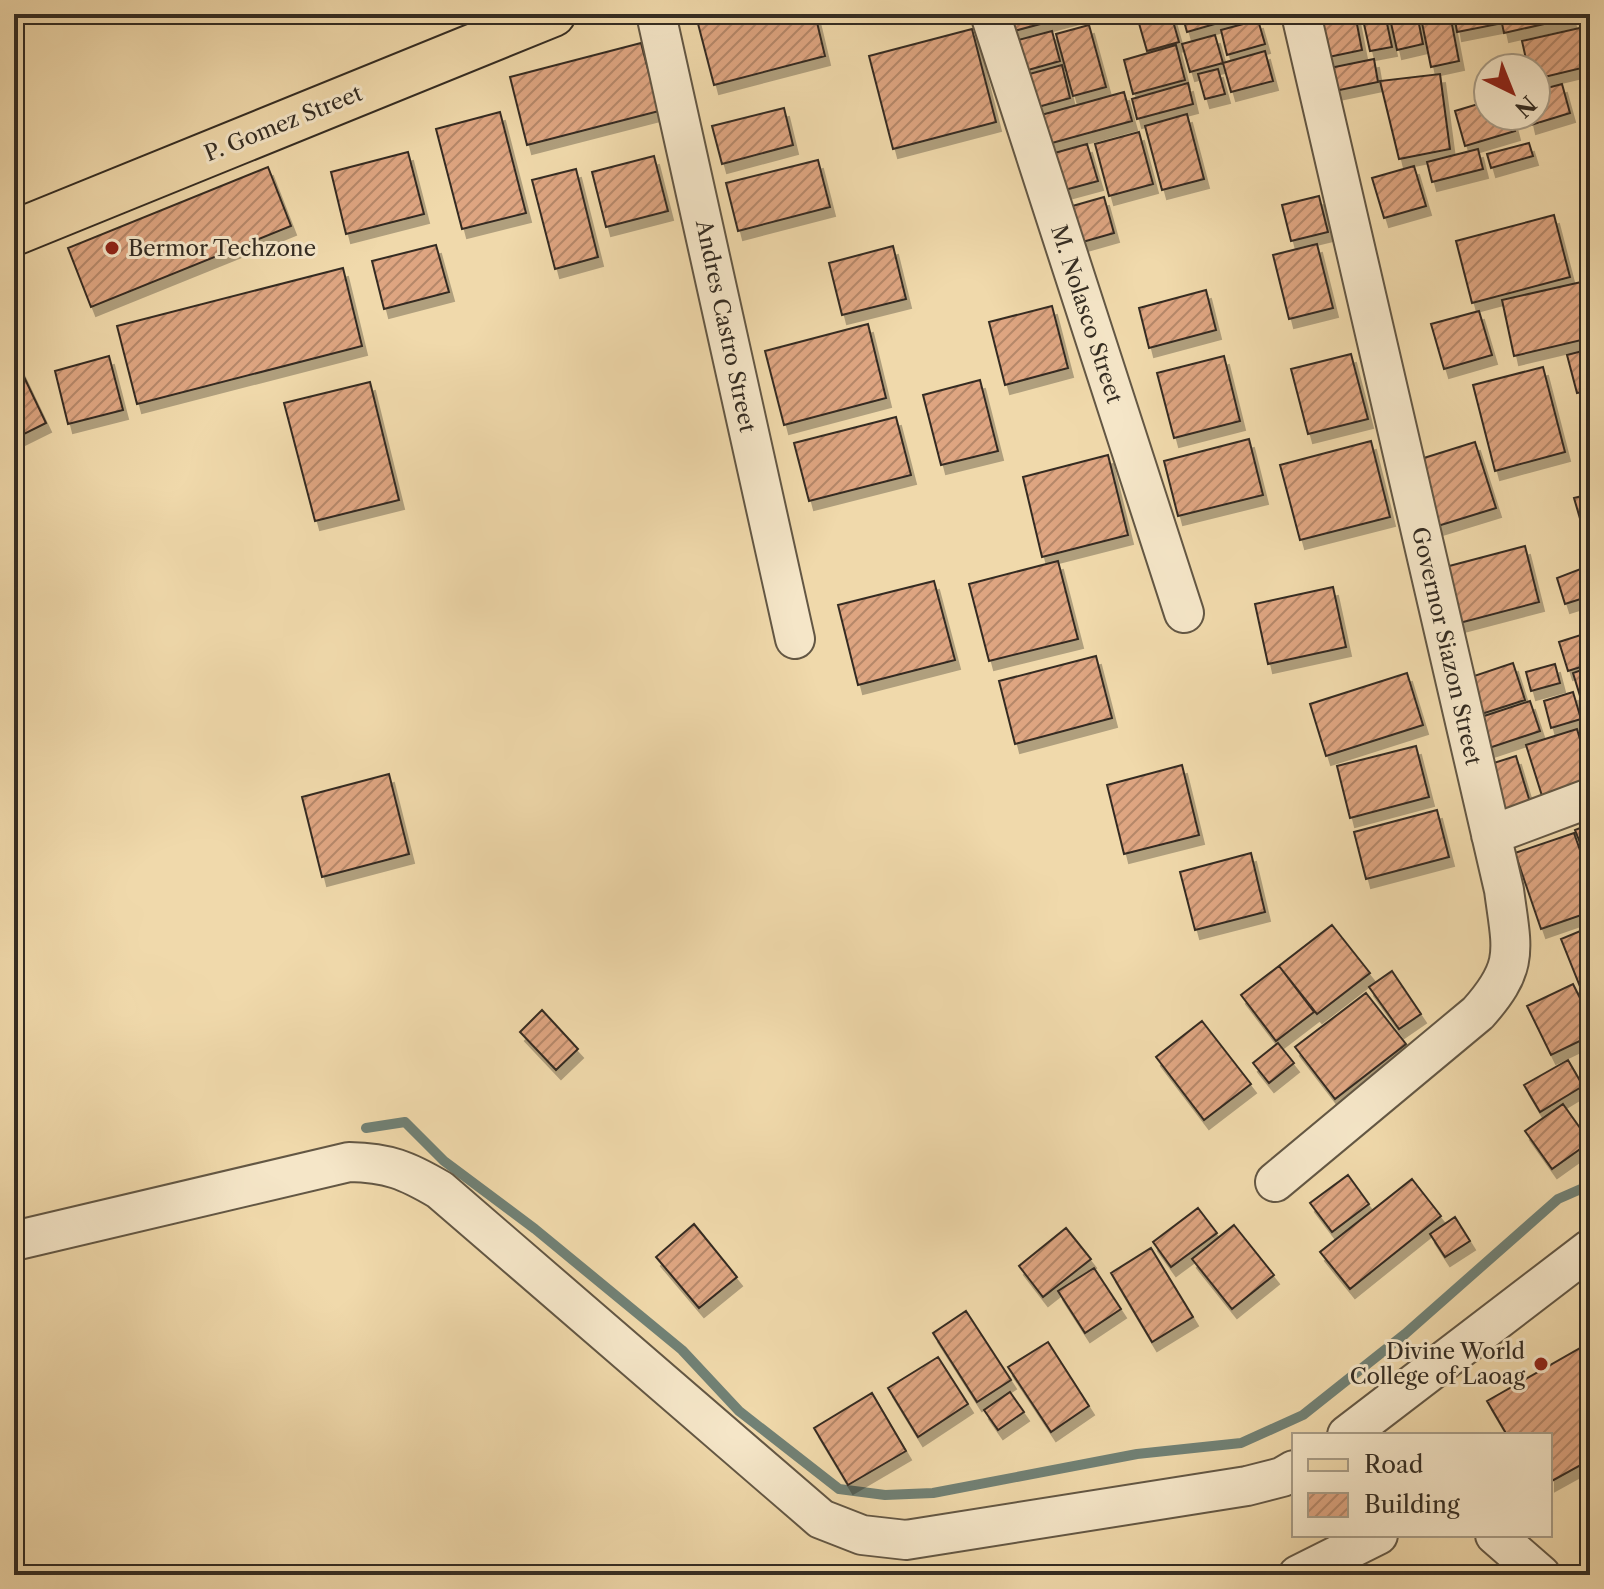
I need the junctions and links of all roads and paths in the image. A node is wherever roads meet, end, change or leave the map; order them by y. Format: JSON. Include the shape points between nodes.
{"nodes":[{"id":1,"x":553,"y":14,"type":"edge"},
{"id":2,"x":656,"y":14,"type":"edge"},
{"id":3,"x":990,"y":14,"type":"edge"},
{"id":4,"x":1301,"y":14,"type":"edge"},
{"id":5,"x":14,"y":233,"type":"edge"},
{"id":6,"x":1184,"y":613,"type":"dead end"},
{"id":7,"x":795,"y":639,"type":"dead end"},
{"id":8,"x":1590,"y":798,"type":"edge"},
{"id":9,"x":1491,"y":835,"type":"junction"},
{"id":10,"x":1275,"y":1182,"type":"dead end"},
{"id":11,"x":14,"y":1241,"type":"edge"},
{"id":12,"x":1590,"y":1249,"type":"edge"},
{"id":13,"x":1350,"y":1433,"type":"edge"},
{"id":14,"x":1292,"y":1471,"type":"edge"},
{"id":15,"x":1374,"y":1537,"type":"edge"},
{"id":16,"x":1497,"y":1537,"type":"edge"},
{"id":17,"x":1298,"y":1575,"type":"edge"},
{"id":18,"x":1541,"y":1575,"type":"edge"}],
"edges":[{"from":1,"to":5,"type":"main road","name":"P. Gomez Street"},
{"from":2,"to":7,"type":"street","name":"Andres Castro Street"},
{"from":3,"to":6,"type":"street","name":"M. Nolasco Street"},
{"from":4,"to":9,"type":"street","name":"Governor Siazon Street"},
{"from":8,"to":9,"type":"street"},
{"from":9,"to":10,"type":"street","name":"Governor Siazon Street","via":[[1511,946],[1508,971],[1494,994]]},
{"from":11,"to":14,"type":"street","via":[[349,1162],[381,1163],[440,1190],[821,1519],[862,1535],[906,1540],[1247,1486]]},
{"from":12,"to":13,"type":"street"},
{"from":15,"to":17,"type":"street"},
{"from":16,"to":18,"type":"street"}]}
